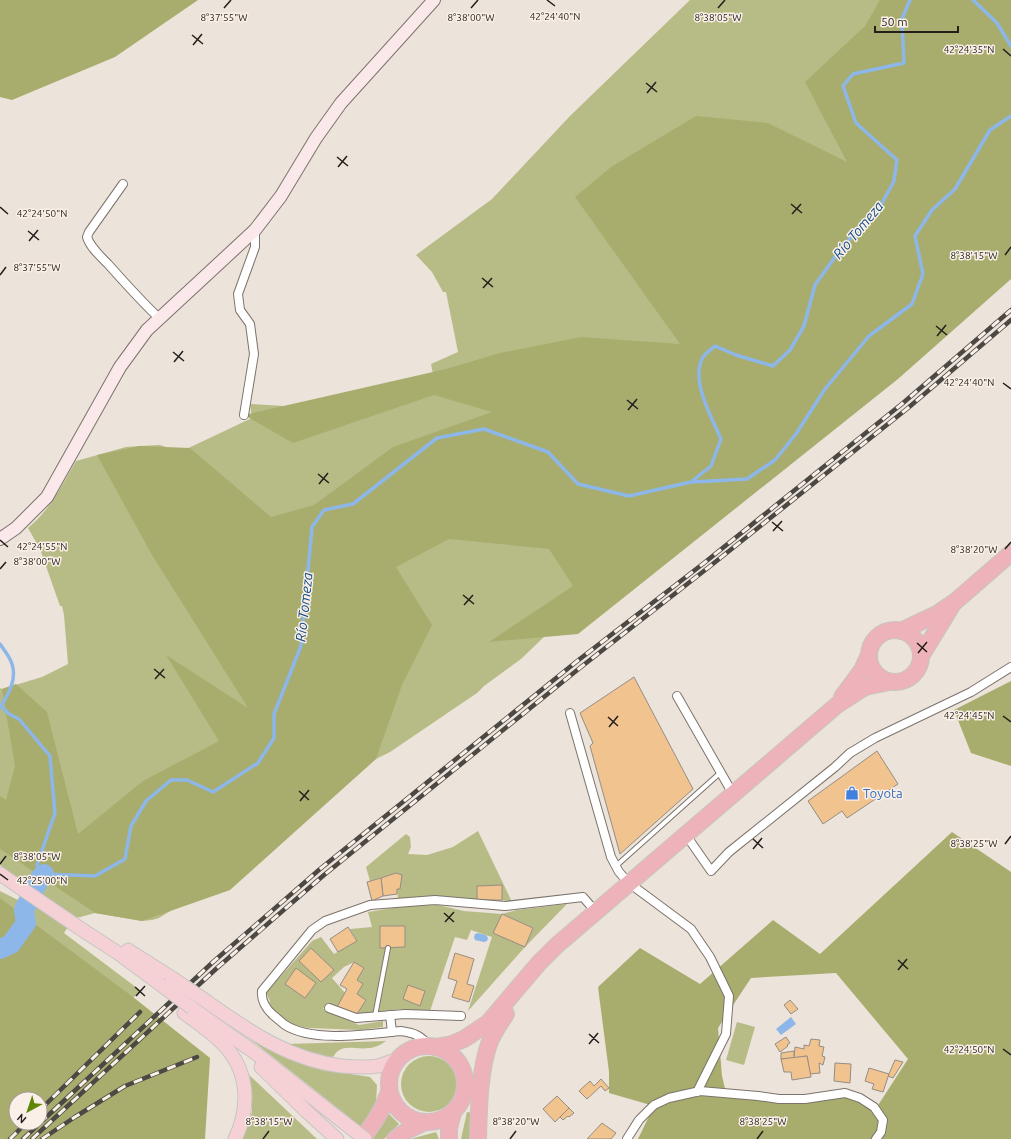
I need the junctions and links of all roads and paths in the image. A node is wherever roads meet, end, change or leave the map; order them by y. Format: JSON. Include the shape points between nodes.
{"nodes":[{"id":1,"x":434,"y":0,"type":"edge"},
{"id":2,"x":123,"y":184,"type":"dead end"},
{"id":3,"x":255,"y":230,"type":"junction"},
{"id":4,"x":159,"y":318,"type":"junction"},
{"id":5,"x":244,"y":415,"type":"dead end"},
{"id":6,"x":0,"y":539,"type":"edge"},
{"id":7,"x":1011,"y":553,"type":"edge"},
{"id":8,"x":956,"y":601,"type":"junction"},
{"id":9,"x":901,"y":631,"type":"junction"},
{"id":10,"x":921,"y":656,"type":"junction"},
{"id":11,"x":868,"y":657,"type":"junction"},
{"id":12,"x":1011,"y":667,"type":"edge"},
{"id":13,"x":889,"y":682,"type":"junction"},
{"id":14,"x":677,"y":696,"type":"dead end"},
{"id":15,"x":836,"y":705,"type":"junction"},
{"id":16,"x":570,"y":713,"type":"dead end"},
{"id":17,"x":721,"y":772,"type":"junction"},
{"id":18,"x":733,"y":794,"type":"junction"},
{"id":19,"x":686,"y":835,"type":"junction"},
{"id":20,"x":616,"y":866,"type":"junction"},
{"id":21,"x":0,"y":874,"type":"edge"},
{"id":22,"x":629,"y":883,"type":"junction"},
{"id":23,"x":596,"y":912,"type":"junction"},
{"id":24,"x":81,"y":930,"type":"junction"},
{"id":25,"x":388,"y":948,"type":"dead end"},
{"id":26,"x":539,"y":963,"type":"junction"},
{"id":27,"x":329,"y":1008,"type":"dead end"},
{"id":28,"x":188,"y":1010,"type":"junction"},
{"id":29,"x":390,"y":1015,"type":"junction"},
{"id":30,"x":461,"y":1016,"type":"dead end"},
{"id":31,"x":375,"y":1017,"type":"junction"},
{"id":32,"x":488,"y":1023,"type":"junction"},
{"id":33,"x":217,"y":1026,"type":"junction"},
{"id":34,"x":392,"y":1032,"type":"junction"},
{"id":35,"x":433,"y":1047,"type":"junction"},
{"id":36,"x":398,"y":1059,"type":"junction"},
{"id":37,"x":465,"y":1088,"type":"junction"},
{"id":38,"x":389,"y":1092,"type":"junction"},
{"id":39,"x":697,"y":1092,"type":"junction"},
{"id":40,"x":453,"y":1113,"type":"junction"},
{"id":41,"x":423,"y":1123,"type":"junction"},
{"id":42,"x":332,"y":1135,"type":"edge"},
{"id":43,"x":235,"y":1139,"type":"edge"},
{"id":44,"x":364,"y":1139,"type":"edge"},
{"id":45,"x":396,"y":1139,"type":"edge"},
{"id":46,"x":449,"y":1139,"type":"edge"},
{"id":47,"x":478,"y":1139,"type":"edge"},
{"id":48,"x":627,"y":1139,"type":"edge"},
{"id":49,"x":876,"y":1139,"type":"edge"}],
"edges":[{"from":1,"to":3,"type":"street","via":[[333,114],[281,196]]},
{"from":2,"to":4,"type":"street","via":[[87,237],[106,262]]},
{"from":3,"to":4,"type":"street"},
{"from":3,"to":5,"type":"street","via":[[256,247],[238,294],[240,310],[250,324],[254,354]]},
{"from":4,"to":6,"type":"street","via":[[120,367],[47,497],[16,528]]},
{"from":7,"to":8,"type":"highway"},
{"from":8,"to":9,"type":"highway"},
{"from":8,"to":10,"type":"highway"},
{"from":9,"to":10,"type":"highway","via":[[914,639],[920,647]]},
{"from":9,"to":11,"type":"highway","via":[[888,631],[877,637],[872,643]]},
{"from":10,"to":13,"type":"highway","via":[[919,667],[913,676],[899,683]]},
{"from":11,"to":13,"type":"highway","via":[[874,673]]},
{"from":11,"to":15,"type":"highway","via":[[862,670]]},
{"from":12,"to":19,"type":"street","via":[[971,692],[875,738],[850,753],[729,852],[711,871]]},
{"from":13,"to":15,"type":"highway","via":[[865,687]]},
{"from":14,"to":17,"type":"street"},
{"from":15,"to":18,"type":"highway"},
{"from":16,"to":20,"type":"street","via":[[611,857]]},
{"from":17,"to":18,"type":"street"},
{"from":17,"to":20,"type":"lane"},
{"from":18,"to":19,"type":"highway"},
{"from":19,"to":22,"type":"highway"},
{"from":20,"to":22,"type":"street"},
{"from":21,"to":24,"type":"main road"},
{"from":22,"to":23,"type":"highway"},
{"from":22,"to":39,"type":"street","via":[[691,929],[710,957],[729,996],[726,1034]]},
{"from":23,"to":26,"type":"highway"},
{"from":23,"to":34,"type":"street","via":[[583,897],[505,906],[435,900],[370,905],[325,921],[312,930],[262,991],[261,997],[272,1013],[286,1025],[299,1030],[342,1036]]},
{"from":24,"to":28,"type":"main road","bridge":true},
{"from":24,"to":36,"type":"main road","bridge":true,"via":[[109,938],[242,1026],[292,1054],[332,1065],[354,1067],[378,1066]]},
{"from":25,"to":31,"type":"lane"},
{"from":26,"to":32,"type":"highway"},
{"from":26,"to":47,"type":"highway","via":[[531,983],[497,1027],[489,1043],[480,1097]]},
{"from":27,"to":31,"type":"street","via":[[356,1018]]},
{"from":28,"to":33,"type":"main road"},
{"from":28,"to":43,"type":"main road","via":[[225,1046],[238,1065],[245,1087],[245,1100],[244,1115]]},
{"from":29,"to":30,"type":"street"},
{"from":29,"to":31,"type":"street"},
{"from":29,"to":34,"type":"street"},
{"from":32,"to":35,"type":"highway","via":[[464,1039]]},
{"from":32,"to":37,"type":"highway"},
{"from":33,"to":42,"type":"main road"},
{"from":33,"to":44,"type":"main road","bridge":true},
{"from":34,"to":35,"type":"street","via":[[414,1033]]},
{"from":35,"to":36,"type":"highway","via":[[413,1048]]},
{"from":35,"to":37,"type":"highway","via":[[450,1054],[460,1065],[464,1072]]},
{"from":36,"to":38,"type":"highway","via":[[390,1074]]},
{"from":37,"to":40,"type":"highway","via":[[462,1101]]},
{"from":38,"to":41,"type":"highway","via":[[398,1110],[414,1121]]},
{"from":38,"to":44,"type":"highway"},
{"from":39,"to":48,"type":"street","via":[[669,1098],[654,1105],[639,1120]]},
{"from":39,"to":49,"type":"street","via":[[779,1099],[805,1099],[845,1093],[860,1098],[874,1107],[883,1120],[881,1132]]},
{"from":40,"to":41,"type":"highway","via":[[439,1121]]},
{"from":40,"to":46,"type":"highway"},
{"from":41,"to":45,"type":"highway"}]}
